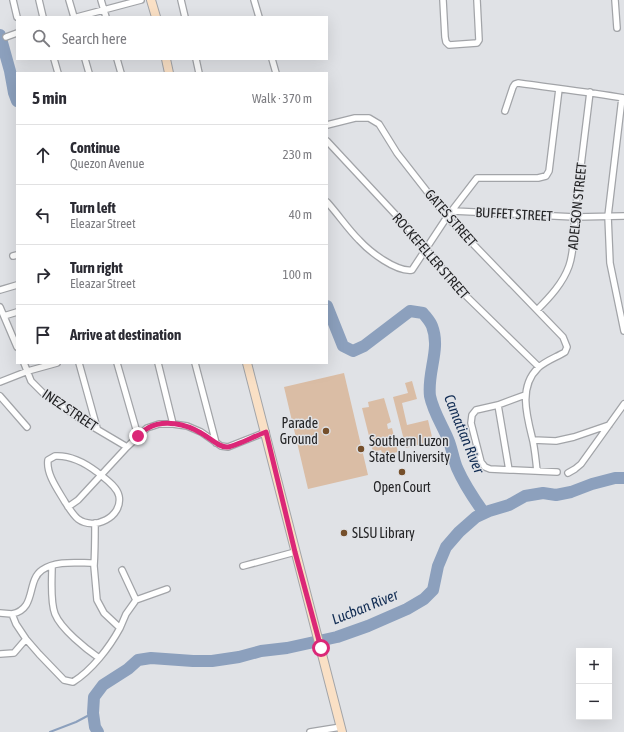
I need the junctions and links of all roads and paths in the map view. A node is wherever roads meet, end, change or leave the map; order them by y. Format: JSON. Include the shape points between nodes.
{"nodes":[{"id":1,"x":13,"y":0,"type":"edge"},
{"id":2,"x":39,"y":0,"type":"edge"},
{"id":3,"x":69,"y":0,"type":"edge"},
{"id":4,"x":101,"y":0,"type":"edge"},
{"id":5,"x":142,"y":0,"type":"edge"},
{"id":6,"x":151,"y":0,"type":"edge"},
{"id":7,"x":181,"y":0,"type":"edge"},
{"id":8,"x":254,"y":0,"type":"edge"},
{"id":9,"x":442,"y":0,"type":"edge"},
{"id":10,"x":477,"y":0,"type":"edge"},
{"id":11,"x":615,"y":0,"type":"edge"},
{"id":12,"x":104,"y":10,"type":"junction"},
{"id":13,"x":17,"y":16,"type":"edge"},
{"id":14,"x":43,"y":16,"type":"edge"},
{"id":15,"x":75,"y":16,"type":"edge"},
{"id":16,"x":79,"y":16,"type":"edge"},
{"id":17,"x":106,"y":16,"type":"edge"},
{"id":18,"x":156,"y":16,"type":"edge"},
{"id":19,"x":185,"y":16,"type":"edge"},
{"id":20,"x":259,"y":16,"type":"edge"},
{"id":21,"x":617,"y":28,"type":"dead end"},
{"id":22,"x":16,"y":33,"type":"edge"},
{"id":23,"x":6,"y":37,"type":"dead end"},
{"id":24,"x":54,"y":60,"type":"edge"},
{"id":25,"x":85,"y":60,"type":"edge"},
{"id":26,"x":117,"y":60,"type":"edge"},
{"id":27,"x":166,"y":60,"type":"edge"},
{"id":28,"x":196,"y":60,"type":"edge"},
{"id":29,"x":272,"y":60,"type":"edge"},
{"id":30,"x":58,"y":72,"type":"edge"},
{"id":31,"x":89,"y":72,"type":"edge"},
{"id":32,"x":120,"y":72,"type":"edge"},
{"id":33,"x":169,"y":72,"type":"edge"},
{"id":34,"x":199,"y":72,"type":"edge"},
{"id":35,"x":276,"y":72,"type":"edge"},
{"id":36,"x":559,"y":89,"type":"junction"},
{"id":37,"x":590,"y":92,"type":"junction"},
{"id":38,"x":623,"y":98,"type":"edge"},
{"id":39,"x":505,"y":110,"type":"dead end"},
{"id":40,"x":328,"y":125,"type":"edge"},
{"id":41,"x":328,"y":142,"type":"edge"},
{"id":42,"x":328,"y":203,"type":"edge"},
{"id":43,"x":453,"y":211,"type":"junction"},
{"id":44,"x":608,"y":216,"type":"junction"},
{"id":45,"x":624,"y":216,"type":"edge"},
{"id":46,"x":447,"y":217,"type":"junction"},
{"id":47,"x":575,"y":217,"type":"junction"},
{"id":48,"x":427,"y":250,"type":"junction"},
{"id":49,"x":16,"y":285,"type":"edge"},
{"id":50,"x":0,"y":290,"type":"edge"},
{"id":51,"x":0,"y":307,"type":"edge"},
{"id":52,"x":537,"y":310,"type":"junction"},
{"id":53,"x":16,"y":312,"type":"edge"},
{"id":54,"x":4,"y":316,"type":"junction"},
{"id":55,"x":624,"y":331,"type":"edge"},
{"id":56,"x":16,"y":343,"type":"edge"},
{"id":57,"x":24,"y":364,"type":"edge"},
{"id":58,"x":53,"y":364,"type":"edge"},
{"id":59,"x":79,"y":364,"type":"edge"},
{"id":60,"x":116,"y":364,"type":"edge"},
{"id":61,"x":158,"y":364,"type":"edge"},
{"id":62,"x":195,"y":364,"type":"edge"},
{"id":63,"x":247,"y":364,"type":"edge"},
{"id":64,"x":539,"y":367,"type":"junction"},
{"id":65,"x":28,"y":371,"type":"junction"},
{"id":66,"x":0,"y":381,"type":"edge"},
{"id":67,"x":525,"y":394,"type":"junction"},
{"id":68,"x":0,"y":396,"type":"edge"},
{"id":69,"x":624,"y":404,"type":"edge"},
{"id":70,"x":498,"y":405,"type":"junction"},
{"id":71,"x":173,"y":424,"type":"junction"},
{"id":72,"x":610,"y":425,"type":"junction"},
{"id":73,"x":27,"y":427,"type":"dead end"},
{"id":74,"x":97,"y":428,"type":"junction"},
{"id":75,"x":266,"y":432,"type":"junction"},
{"id":76,"x":138,"y":436,"type":"junction"},
{"id":77,"x":532,"y":440,"type":"junction"},
{"id":78,"x":216,"y":442,"type":"junction"},
{"id":79,"x":127,"y":447,"type":"junction"},
{"id":80,"x":509,"y":470,"type":"junction"},
{"id":81,"x":538,"y":471,"type":"junction"},
{"id":82,"x":557,"y":472,"type":"dead end"},
{"id":83,"x":568,"y":473,"type":"dead end"},
{"id":84,"x":100,"y":475,"type":"junction"},
{"id":85,"x":68,"y":507,"type":"junction"},
{"id":86,"x":95,"y":523,"type":"junction"},
{"id":87,"x":295,"y":552,"type":"junction"},
{"id":88,"x":94,"y":563,"type":"junction"},
{"id":89,"x":52,"y":566,"type":"junction"},
{"id":90,"x":243,"y":566,"type":"dead end"},
{"id":91,"x":122,"y":570,"type":"dead end"},
{"id":92,"x":167,"y":589,"type":"dead end"},
{"id":93,"x":136,"y":600,"type":"junction"},
{"id":94,"x":0,"y":613,"type":"edge"},
{"id":95,"x":12,"y":614,"type":"junction"},
{"id":96,"x":120,"y":628,"type":"junction"},
{"id":97,"x":26,"y":639,"type":"junction"},
{"id":98,"x":0,"y":654,"type":"edge"},
{"id":99,"x":99,"y":658,"type":"junction"},
{"id":100,"x":342,"y":729,"type":"edge"},
{"id":101,"x":310,"y":732,"type":"edge"}],
"edges":[{"from":1,"to":13,"type":"street"},
{"from":2,"to":14,"type":"street"},
{"from":3,"to":15,"type":"street"},
{"from":4,"to":12,"type":"street"},
{"from":5,"to":12,"type":"street"},
{"from":6,"to":18,"type":"main road"},
{"from":7,"to":19,"type":"street"},
{"from":8,"to":20,"type":"street"},
{"from":9,"to":10,"type":"street","via":[[445,37],[449,45],[477,43],[479,40]]},
{"from":11,"to":21,"type":"street"},
{"from":12,"to":16,"type":"street"},
{"from":12,"to":17,"type":"street"},
{"from":22,"to":23,"type":"street"},
{"from":24,"to":30,"type":"street"},
{"from":25,"to":31,"type":"street"},
{"from":26,"to":32,"type":"street"},
{"from":27,"to":33,"type":"main road"},
{"from":28,"to":34,"type":"street"},
{"from":29,"to":35,"type":"street"},
{"from":36,"to":37,"type":"street"},
{"from":36,"to":39,"type":"street","via":[[514,84]]},
{"from":36,"to":43,"type":"street","via":[[549,171],[546,176],[477,178]]},
{"from":37,"to":38,"type":"street"},
{"from":37,"to":47,"type":"street","name":"ADELSON STREET"},
{"from":38,"to":44,"type":"street"},
{"from":40,"to":46,"type":"street","name":"GATES STREET","via":[[355,118],[369,118],[379,124],[397,153]]},
{"from":41,"to":48,"type":"street","name":"ROCKEFELLER STREET"},
{"from":42,"to":48,"type":"street","via":[[360,241],[386,262],[406,271],[412,270]]},
{"from":43,"to":46,"type":"street"},
{"from":43,"to":47,"type":"street","name":"BUFFET STREET"},
{"from":44,"to":45,"type":"street","name":"BUFFET STREET"},
{"from":44,"to":47,"type":"street","name":"BUFFET STREET"},
{"from":44,"to":55,"type":"street","via":[[610,263]]},
{"from":46,"to":48,"type":"street"},
{"from":46,"to":52,"type":"street","name":"GATES STREET"},
{"from":47,"to":52,"type":"street","name":"ADELSON STREET","via":[[574,247],[569,266],[552,294]]},
{"from":48,"to":64,"type":"street","name":"ROCKEFELLER STREET","via":[[462,292]]},
{"from":49,"to":50,"type":"street"},
{"from":51,"to":54,"type":"street"},
{"from":52,"to":64,"type":"street","name":"GATES STREET","via":[[563,337],[567,347],[565,352]]},
{"from":53,"to":54,"type":"street"},
{"from":54,"to":56,"type":"street"},
{"from":57,"to":65,"type":"street","name":"INEZ STREET"},
{"from":58,"to":65,"type":"street"},
{"from":59,"to":74,"type":"street"},
{"from":60,"to":76,"type":"street"},
{"from":61,"to":71,"type":"street"},
{"from":62,"to":78,"type":"street"},
{"from":63,"to":75,"type":"main road"},
{"from":64,"to":67,"type":"street","via":[[529,380]]},
{"from":65,"to":66,"type":"street"},
{"from":65,"to":74,"type":"street","name":"INEZ STREET","via":[[31,381],[44,394]]},
{"from":67,"to":70,"type":"street"},
{"from":67,"to":77,"type":"street"},
{"from":68,"to":73,"type":"street"},
{"from":69,"to":72,"type":"street"},
{"from":70,"to":80,"type":"street"},
{"from":70,"to":80,"type":"street","via":[[476,410],[471,423],[481,462],[485,467]]},
{"from":71,"to":76,"type":"street","via":[[159,424]]},
{"from":71,"to":78,"type":"street","via":[[187,426]]},
{"from":72,"to":77,"type":"street","via":[[556,441]]},
{"from":72,"to":83,"type":"street","via":[[581,464]]},
{"from":74,"to":79,"type":"street","name":"INEZ STREET"},
{"from":75,"to":78,"type":"street","via":[[228,447]]},
{"from":75,"to":87,"type":"main road"},
{"from":76,"to":79,"type":"street"},
{"from":77,"to":81,"type":"street"},
{"from":79,"to":84,"type":"street"},
{"from":80,"to":81,"type":"street"},
{"from":81,"to":82,"type":"street"},
{"from":84,"to":85,"type":"street","via":[[78,500]]},
{"from":84,"to":85,"type":"street","via":[[90,467],[65,456],[55,456],[48,460],[50,472]]},
{"from":84,"to":86,"type":"street","via":[[114,486],[119,495],[119,504],[113,516],[104,522]]},
{"from":85,"to":86,"type":"street","via":[[79,520]]},
{"from":86,"to":88,"type":"street"},
{"from":87,"to":90,"type":"street"},
{"from":87,"to":100,"type":"main road"},
{"from":88,"to":89,"type":"street","via":[[65,563]]},
{"from":88,"to":96,"type":"street","via":[[97,600],[104,613]]},
{"from":89,"to":95,"type":"street","via":[[42,570],[37,576],[29,603],[18,613]]},
{"from":89,"to":99,"type":"street","via":[[55,614],[80,644]]},
{"from":91,"to":93,"type":"street"},
{"from":92,"to":93,"type":"street"},
{"from":93,"to":96,"type":"street"},
{"from":94,"to":95,"type":"street"},
{"from":95,"to":97,"type":"street"},
{"from":96,"to":99,"type":"street"},
{"from":97,"to":98,"type":"street","via":[[14,653]]},
{"from":97,"to":99,"type":"street","via":[[64,680],[73,682]]},
{"from":100,"to":101,"type":"street"}]}
